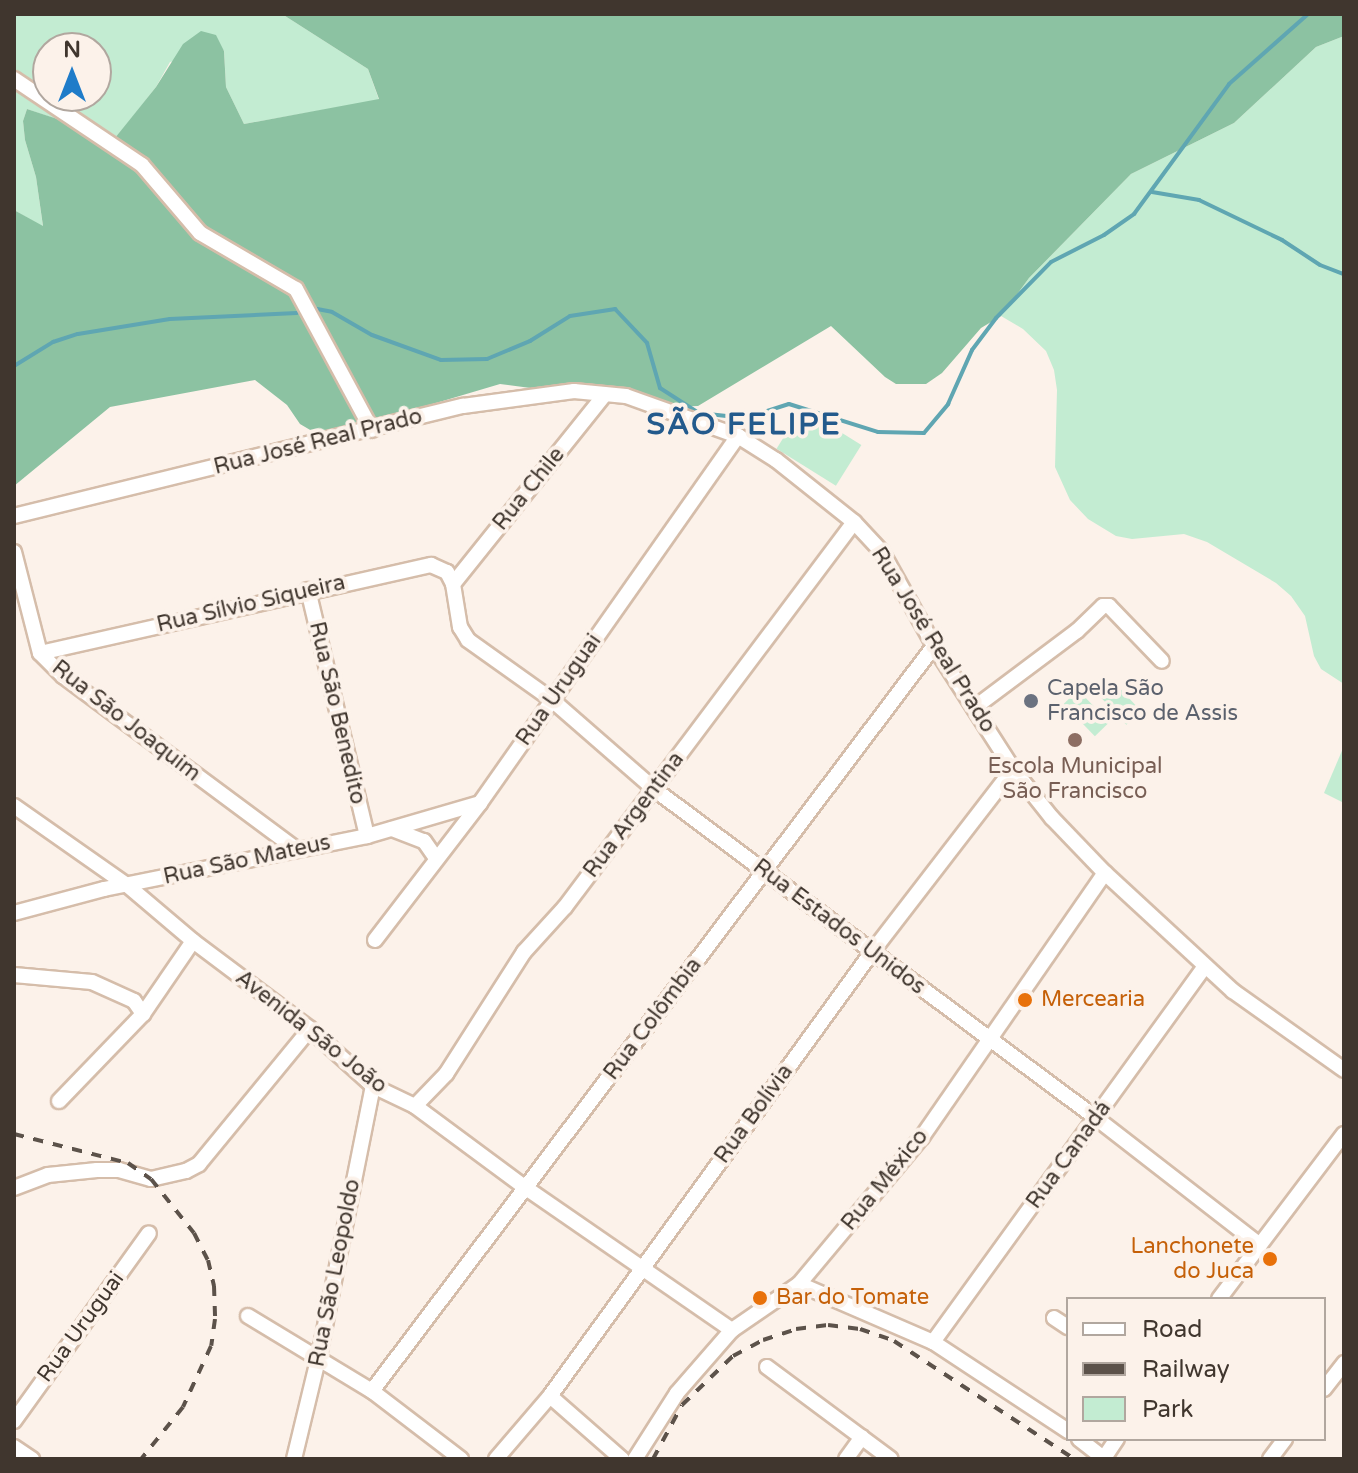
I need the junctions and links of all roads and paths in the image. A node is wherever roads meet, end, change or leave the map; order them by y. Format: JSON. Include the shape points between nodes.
{"nodes":[{"id":1,"x":14,"y":79,"type":"edge"},
{"id":2,"x":605,"y":394,"type":"junction"},
{"id":3,"x":372,"y":430,"type":"junction"},
{"id":4,"x":738,"y":436,"type":"junction"},
{"id":5,"x":14,"y":516,"type":"edge"},
{"id":6,"x":854,"y":522,"type":"junction"},
{"id":7,"x":14,"y":552,"type":"edge"},
{"id":8,"x":453,"y":584,"type":"junction"},
{"id":9,"x":308,"y":590,"type":"junction"},
{"id":10,"x":934,"y":646,"type":"junction"},
{"id":11,"x":40,"y":653,"type":"junction"},
{"id":12,"x":1162,"y":661,"type":"dead end"},
{"id":13,"x":552,"y":700,"type":"junction"},
{"id":14,"x":974,"y":708,"type":"junction"},
{"id":15,"x":1013,"y":769,"type":"junction"},
{"id":16,"x":654,"y":789,"type":"junction"},
{"id":17,"x":480,"y":803,"type":"junction"},
{"id":18,"x":14,"y":806,"type":"edge"},
{"id":19,"x":392,"y":829,"type":"junction"},
{"id":20,"x":367,"y":836,"type":"junction"},
{"id":21,"x":297,"y":850,"type":"junction"},
{"id":22,"x":436,"y":858,"type":"junction"},
{"id":23,"x":765,"y":871,"type":"junction"},
{"id":24,"x":1105,"y":873,"type":"junction"},
{"id":25,"x":127,"y":885,"type":"junction"},
{"id":26,"x":14,"y":913,"type":"edge"},
{"id":27,"x":375,"y":940,"type":"dead end"},
{"id":28,"x":193,"y":941,"type":"junction"},
{"id":29,"x":872,"y":952,"type":"junction"},
{"id":30,"x":1204,"y":967,"type":"junction"},
{"id":31,"x":14,"y":975,"type":"edge"},
{"id":32,"x":143,"y":1014,"type":"junction"},
{"id":33,"x":310,"y":1029,"type":"junction"},
{"id":34,"x":987,"y":1039,"type":"junction"},
{"id":35,"x":1344,"y":1070,"type":"edge"},
{"id":36,"x":373,"y":1086,"type":"junction"},
{"id":37,"x":59,"y":1101,"type":"dead end"},
{"id":38,"x":415,"y":1106,"type":"junction"},
{"id":39,"x":1096,"y":1118,"type":"junction"},
{"id":40,"x":1344,"y":1134,"type":"edge"},
{"id":41,"x":14,"y":1188,"type":"edge"},
{"id":42,"x":526,"y":1188,"type":"junction"},
{"id":43,"x":149,"y":1233,"type":"dead end"},
{"id":44,"x":1260,"y":1245,"type":"junction"},
{"id":45,"x":641,"y":1269,"type":"junction"},
{"id":46,"x":799,"y":1284,"type":"junction"},
{"id":47,"x":1221,"y":1297,"type":"edge"},
{"id":48,"x":248,"y":1316,"type":"dead end"},
{"id":49,"x":1054,"y":1318,"type":"dead end"},
{"id":50,"x":1066,"y":1326,"type":"edge"},
{"id":51,"x":732,"y":1330,"type":"junction"},
{"id":52,"x":933,"y":1342,"type":"junction"},
{"id":53,"x":319,"y":1356,"type":"junction"},
{"id":54,"x":1344,"y":1363,"type":"edge"},
{"id":55,"x":767,"y":1367,"type":"dead end"},
{"id":56,"x":1326,"y":1386,"type":"edge"},
{"id":57,"x":372,"y":1391,"type":"junction"},
{"id":58,"x":550,"y":1396,"type":"junction"},
{"id":59,"x":14,"y":1421,"type":"edge"},
{"id":60,"x":1066,"y":1430,"type":"edge"},
{"id":61,"x":862,"y":1437,"type":"junction"},
{"id":62,"x":1082,"y":1441,"type":"edge"},
{"id":63,"x":1116,"y":1441,"type":"edge"},
{"id":64,"x":1284,"y":1441,"type":"edge"},
{"id":65,"x":14,"y":1447,"type":"edge"},
{"id":66,"x":32,"y":1459,"type":"edge"},
{"id":67,"x":294,"y":1459,"type":"edge"},
{"id":68,"x":461,"y":1459,"type":"edge"},
{"id":69,"x":496,"y":1459,"type":"edge"},
{"id":70,"x":622,"y":1459,"type":"edge"},
{"id":71,"x":635,"y":1459,"type":"edge"},
{"id":72,"x":846,"y":1459,"type":"edge"},
{"id":73,"x":891,"y":1459,"type":"edge"},
{"id":74,"x":1105,"y":1459,"type":"edge"},
{"id":75,"x":1270,"y":1459,"type":"edge"}],
"edges":[{"from":1,"to":3,"type":"street","via":[[142,165],[200,233],[296,289]]},
{"from":2,"to":3,"type":"street","name":"Rua José Real Prado","via":[[574,391],[463,406]]},
{"from":2,"to":4,"type":"street","name":"Rua José Real Prado"},
{"from":2,"to":8,"type":"street","name":"Rua Chile"},
{"from":3,"to":5,"type":"street","name":"Rua José Real Prado"},
{"from":4,"to":6,"type":"street","name":"Rua José Real Prado"},
{"from":4,"to":13,"type":"street","name":"Rua Uruguai"},
{"from":6,"to":10,"type":"street","name":"Rua José Real Prado","via":[[882,552]]},
{"from":6,"to":16,"type":"street","name":"Rua Argentina"},
{"from":7,"to":11,"type":"street","name":"Rua São Joaquim"},
{"from":8,"to":9,"type":"street","name":"Rua Sílvio Siqueira","via":[[447,572],[431,565]]},
{"from":8,"to":13,"type":"street","name":"Rua Estados Unidos","via":[[460,627],[468,640]]},
{"from":9,"to":11,"type":"street","name":"Rua Sílvio Siqueira"},
{"from":9,"to":20,"type":"street","name":"Rua São Benedito"},
{"from":10,"to":14,"type":"street","name":"Rua José Real Prado"},
{"from":10,"to":23,"type":"street","name":"Rua Colômbia"},
{"from":11,"to":21,"type":"street","name":"Rua São Joaquim","via":[[63,676]]},
{"from":12,"to":14,"type":"street","via":[[1109,606],[1103,606]]},
{"from":13,"to":16,"type":"street","name":"Rua Estados Unidos"},
{"from":13,"to":17,"type":"street","name":"Rua Uruguai"},
{"from":14,"to":15,"type":"street","name":"Rua José Real Prado"},
{"from":15,"to":24,"type":"street","name":"Rua José Real Prado"},
{"from":15,"to":29,"type":"street","name":"Rua Bolívia"},
{"from":16,"to":23,"type":"street","name":"Rua Estados Unidos"},
{"from":16,"to":38,"type":"street","name":"Rua Argentina","via":[[524,952],[446,1074]]},
{"from":17,"to":19,"type":"street","name":"Rua São Mateus"},
{"from":17,"to":22,"type":"street","name":"Rua Uruguai"},
{"from":18,"to":25,"type":"street","name":"Avenida São João"},
{"from":19,"to":20,"type":"street","name":"Rua São Mateus"},
{"from":19,"to":22,"type":"street","via":[[424,841]]},
{"from":20,"to":21,"type":"street","name":"Rua São Mateus"},
{"from":21,"to":25,"type":"street","name":"Rua São Mateus"},
{"from":22,"to":27,"type":"street","name":"Rua Uruguai"},
{"from":23,"to":29,"type":"street","name":"Rua Estados Unidos"},
{"from":23,"to":42,"type":"street","name":"Rua Colômbia"},
{"from":24,"to":30,"type":"street","name":"Rua José Real Prado"},
{"from":24,"to":34,"type":"street","name":"Rua México"},
{"from":25,"to":26,"type":"street","name":"Rua São Mateus"},
{"from":25,"to":28,"type":"street","name":"Avenida São João"},
{"from":28,"to":32,"type":"street"},
{"from":28,"to":33,"type":"street","name":"Avenida São João"},
{"from":29,"to":34,"type":"street","name":"Rua Estados Unidos"},
{"from":29,"to":45,"type":"street","name":"Rua Bolívia"},
{"from":30,"to":35,"type":"street","name":"Rua José Real Prado"},
{"from":30,"to":39,"type":"street","name":"Rua Canadá"},
{"from":31,"to":32,"type":"street","via":[[92,982],[134,1001]]},
{"from":32,"to":37,"type":"street"},
{"from":33,"to":36,"type":"street","name":"Avenida São João"},
{"from":33,"to":41,"type":"street","via":[[199,1164],[186,1171],[151,1179],[97,1170],[48,1175]]},
{"from":34,"to":39,"type":"street","name":"Rua Estados Unidos"},
{"from":34,"to":46,"type":"street","name":"Rua México","via":[[922,1137]]},
{"from":36,"to":38,"type":"street","name":"Avenida São João"},
{"from":36,"to":53,"type":"street","name":"Rua São Leopoldo"},
{"from":38,"to":42,"type":"street","name":"Avenida São João"},
{"from":39,"to":44,"type":"street","name":"Rua Estados Unidos"},
{"from":39,"to":52,"type":"street","name":"Rua Canadá"},
{"from":40,"to":44,"type":"street"},
{"from":42,"to":45,"type":"street","name":"Avenida São João"},
{"from":42,"to":57,"type":"street","name":"Rua Colômbia"},
{"from":43,"to":59,"type":"street","name":"Rua Uruguai"},
{"from":44,"to":47,"type":"street"},
{"from":45,"to":51,"type":"street","name":"Avenida São João"},
{"from":45,"to":58,"type":"street","name":"Rua Bolívia"},
{"from":46,"to":51,"type":"street","name":"Rua México"},
{"from":46,"to":52,"type":"street"},
{"from":48,"to":53,"type":"street"},
{"from":49,"to":50,"type":"street"},
{"from":51,"to":71,"type":"street","name":"Rua México","via":[[677,1393]]},
{"from":52,"to":60,"type":"street"},
{"from":53,"to":57,"type":"street"},
{"from":53,"to":67,"type":"street","name":"Rua São Leopoldo"},
{"from":54,"to":56,"type":"street"},
{"from":55,"to":61,"type":"street"},
{"from":57,"to":68,"type":"street"},
{"from":58,"to":69,"type":"street","name":"Rua Bolívia"},
{"from":58,"to":70,"type":"street"},
{"from":61,"to":72,"type":"street"},
{"from":61,"to":73,"type":"street"},
{"from":62,"to":74,"type":"street"},
{"from":63,"to":74,"type":"street"},
{"from":64,"to":75,"type":"street"},
{"from":65,"to":66,"type":"street"}]}
